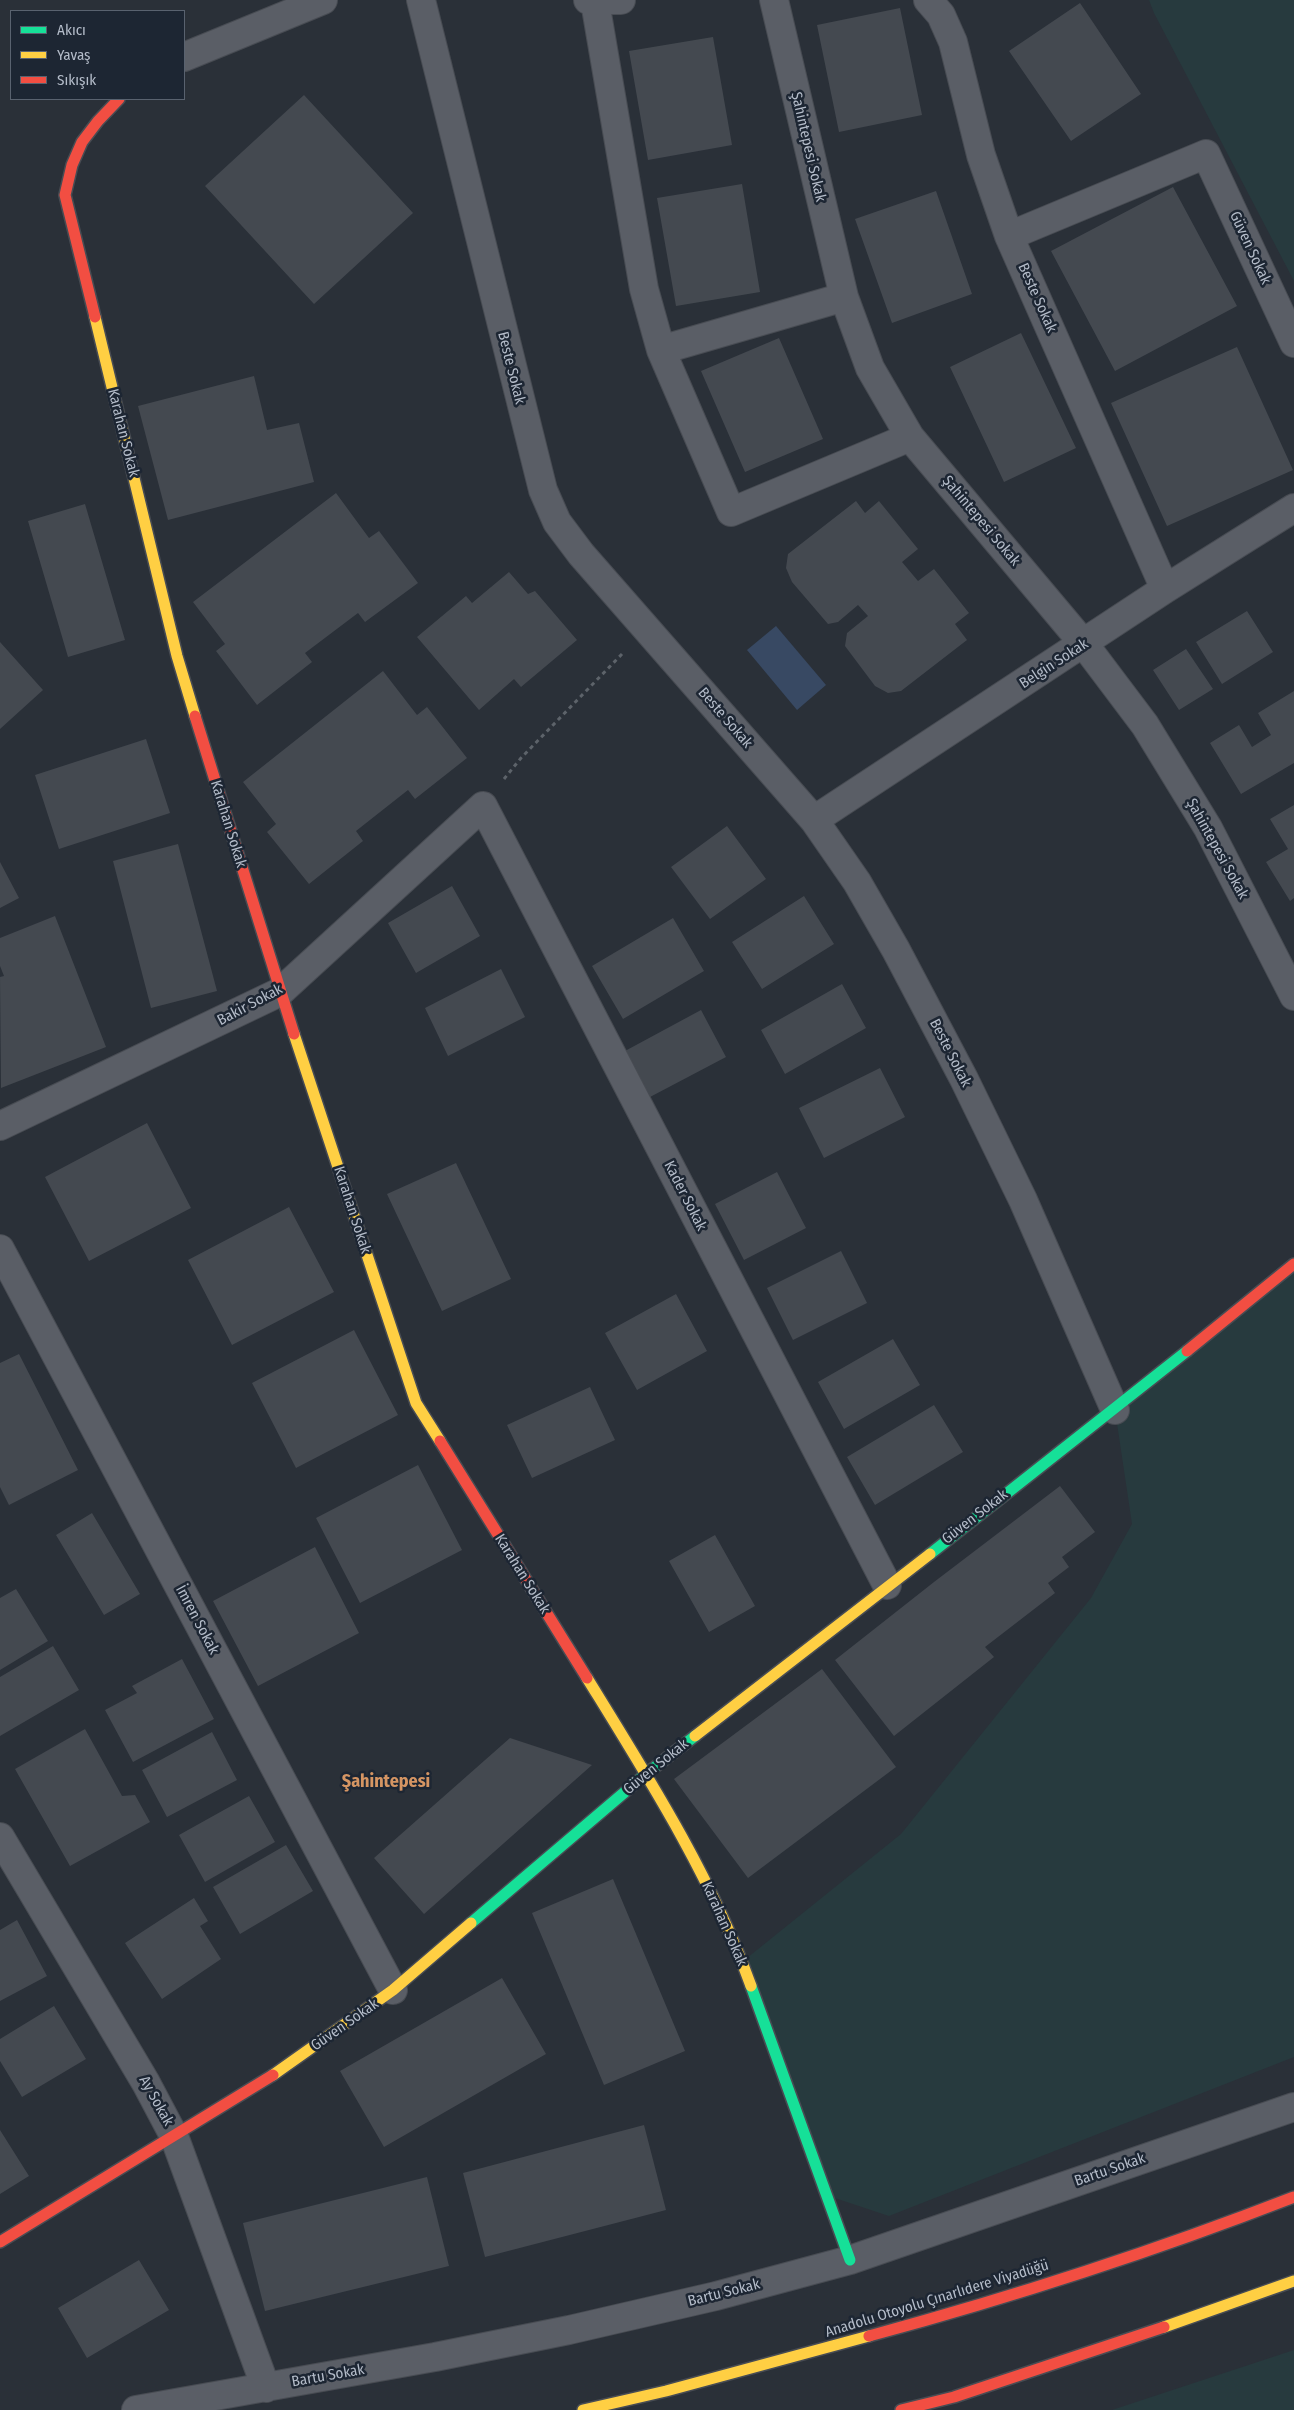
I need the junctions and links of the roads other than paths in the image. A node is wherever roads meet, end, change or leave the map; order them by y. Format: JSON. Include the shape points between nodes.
{"nodes":[{"id":1,"x":323,"y":0,"type":"edge"},
{"id":2,"x":421,"y":0,"type":"edge"},
{"id":3,"x":601,"y":0,"type":"edge"},
{"id":4,"x":774,"y":0,"type":"edge"},
{"id":5,"x":928,"y":0,"type":"edge"},
{"id":6,"x":185,"y":57,"type":"edge"},
{"id":7,"x":118,"y":100,"type":"edge"},
{"id":8,"x":1009,"y":236,"type":"junction"},
{"id":9,"x":844,"y":297,"type":"junction"},
{"id":10,"x":1294,"y":343,"type":"edge"},
{"id":11,"x":661,"y":350,"type":"junction"},
{"id":12,"x":910,"y":437,"type":"junction"},
{"id":13,"x":1294,"y":508,"type":"edge"},
{"id":14,"x":1165,"y":589,"type":"junction"},
{"id":15,"x":1084,"y":644,"type":"junction"},
{"id":16,"x":482,"y":806,"type":"joint"},
{"id":17,"x":814,"y":820,"type":"junction"},
{"id":18,"x":280,"y":992,"type":"junction"},
{"id":19,"x":1294,"y":996,"type":"edge"},
{"id":20,"x":0,"y":1126,"type":"edge"},
{"id":21,"x":0,"y":1249,"type":"edge"},
{"id":22,"x":1294,"y":1264,"type":"edge"},
{"id":23,"x":1115,"y":1410,"type":"junction"},
{"id":24,"x":887,"y":1586,"type":"junction"},
{"id":25,"x":646,"y":1774,"type":"junction"},
{"id":26,"x":0,"y":1837,"type":"edge"},
{"id":27,"x":394,"y":1990,"type":"junction"},
{"id":28,"x":1294,"y":2107,"type":"edge"},
{"id":29,"x":174,"y":2136,"type":"junction"},
{"id":30,"x":1294,"y":2197,"type":"edge"},
{"id":31,"x":0,"y":2242,"type":"edge"},
{"id":32,"x":850,"y":2260,"type":"junction"},
{"id":33,"x":1294,"y":2281,"type":"edge"},
{"id":34,"x":266,"y":2388,"type":"junction"},
{"id":35,"x":136,"y":2410,"type":"edge"},
{"id":36,"x":583,"y":2410,"type":"edge"},
{"id":37,"x":901,"y":2410,"type":"edge"}],
"edges":[{"from":1,"to":6,"type":"street"},
{"from":2,"to":17,"type":"street","name":"Beste Sokak","via":[[543,490],[557,522]]},
{"from":3,"to":11,"type":"street","via":[[644,289]]},
{"from":4,"to":9,"type":"street","name":"Şahintepesi Sokak"},
{"from":5,"to":8,"type":"street","name":"Beste Sokak","via":[[941,15],[953,42],[981,155]]},
{"from":7,"to":18,"type":"main road","name":"Karahan Sokak","via":[[82,140],[69,166],[65,195],[177,656]]},
{"from":8,"to":10,"type":"street","name":"Güven Sokak","via":[[1206,154]]},
{"from":8,"to":14,"type":"street","name":"Beste Sokak"},
{"from":9,"to":11,"type":"street"},
{"from":9,"to":12,"type":"street","name":"Şahintepesi Sokak","via":[[870,368]]},
{"from":11,"to":12,"type":"street","via":[[731,512]]},
{"from":12,"to":15,"type":"street","name":"Şahintepesi Sokak"},
{"from":13,"to":14,"type":"street","name":"Belgin Sokak"},
{"from":14,"to":15,"type":"street","name":"Belgin Sokak"},
{"from":15,"to":17,"type":"street","name":"Belgin Sokak"},
{"from":15,"to":19,"type":"street","name":"Şahintepesi Sokak","via":[[1145,726],[1208,828]]},
{"from":16,"to":18,"type":"street","name":"Bakir Sokak"},
{"from":16,"to":24,"type":"street","name":"Kader Sokak"},
{"from":17,"to":23,"type":"street","name":"Beste Sokak","via":[[857,882],[964,1079],[1023,1200]]},
{"from":18,"to":20,"type":"street","name":"Bakir Sokak"},
{"from":18,"to":25,"type":"main road","name":"Karahan Sokak","via":[[416,1403]]},
{"from":21,"to":27,"type":"street","name":"İmren Sokak"},
{"from":22,"to":23,"type":"main road","name":"Güven Sokak"},
{"from":23,"to":24,"type":"main road","name":"Güven Sokak"},
{"from":24,"to":25,"type":"main road","name":"Güven Sokak"},
{"from":25,"to":27,"type":"main road","name":"Güven Sokak"},
{"from":25,"to":32,"type":"main road","name":"Karahan Sokak","via":[[690,1850],[742,1962]]},
{"from":26,"to":29,"type":"street","name":"Ay Sokak"},
{"from":27,"to":29,"type":"main road","name":"Güven Sokak","via":[[289,2065]]},
{"from":28,"to":32,"type":"street","name":"Bartu Sokak"},
{"from":29,"to":31,"type":"main road","name":"Güven Sokak"},
{"from":29,"to":34,"type":"street","name":"Ay Sokak"},
{"from":30,"to":36,"type":"main road","name":"Anadolu Otoyolu Çınarlıdere Viyadüğü","via":[[1201,2233],[933,2319],[666,2392]]},
{"from":32,"to":34,"type":"street","name":"Bartu Sokak","via":[[570,2330]]},
{"from":33,"to":37,"type":"main road","via":[[954,2397]]},
{"from":34,"to":35,"type":"street","name":"Bartu Sokak"}]}
